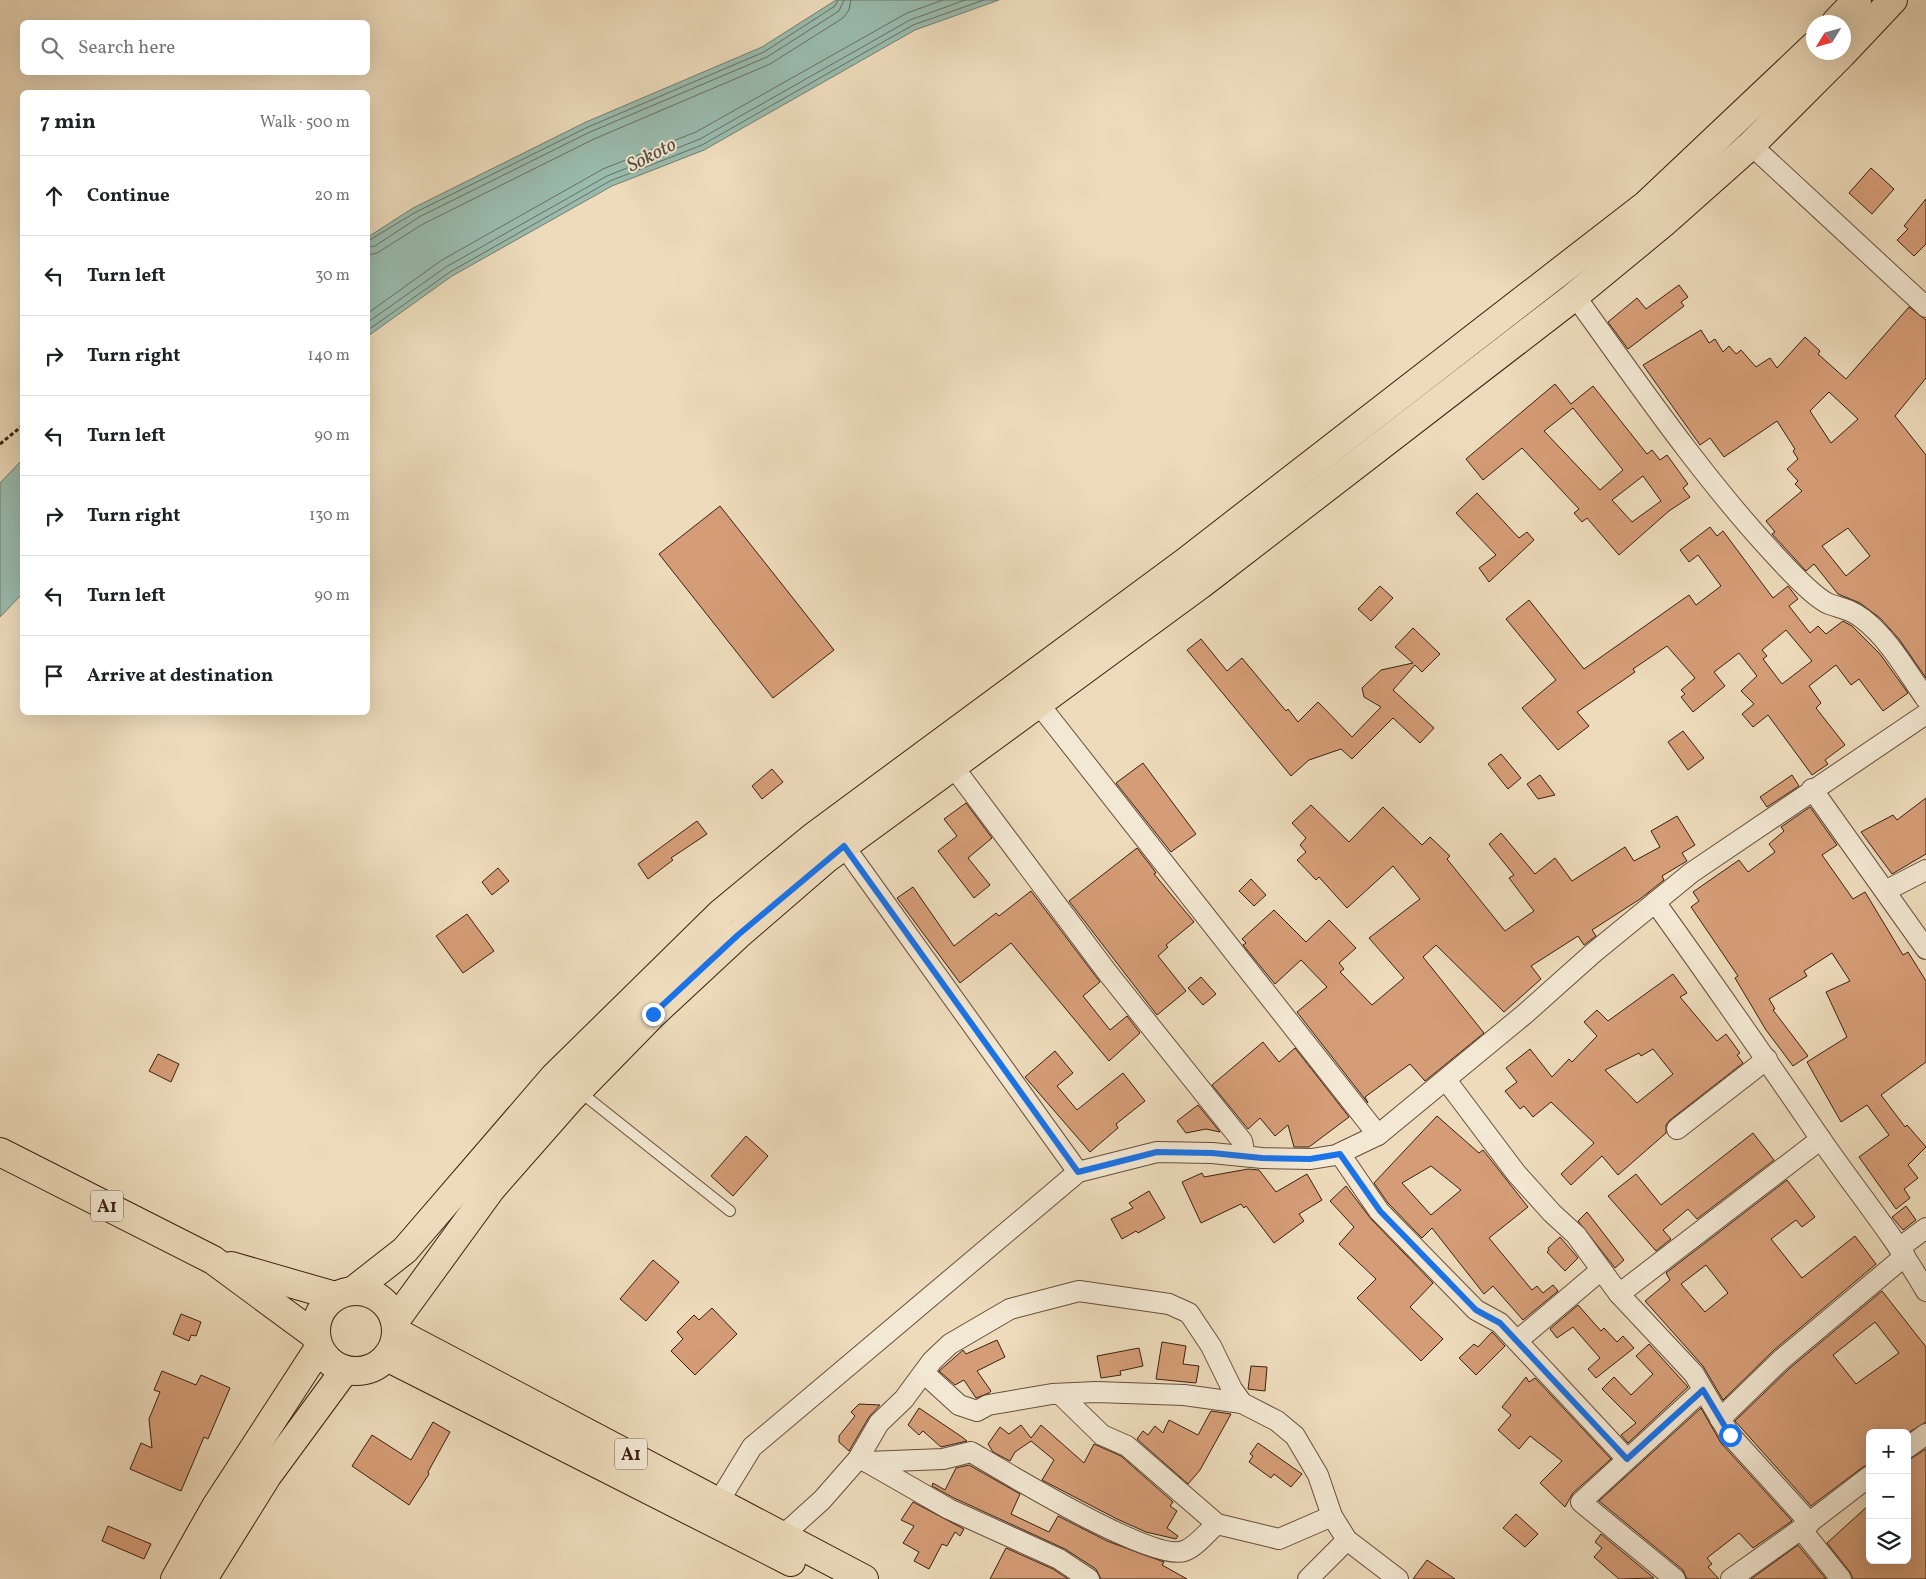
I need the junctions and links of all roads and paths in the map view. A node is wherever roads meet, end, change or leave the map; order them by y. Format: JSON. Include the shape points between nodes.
{"nodes":[{"id":1,"x":1857,"y":0,"type":"edge"},
{"id":2,"x":1893,"y":0,"type":"edge"},
{"id":3,"x":1843,"y":15,"type":"edge"},
{"id":4,"x":1806,"y":54,"type":"edge"},
{"id":5,"x":1751,"y":145,"type":"junction"},
{"id":6,"x":1575,"y":296,"type":"junction"},
{"id":7,"x":1926,"y":307,"type":"edge"},
{"id":8,"x":20,"y":428,"type":"edge"},
{"id":9,"x":0,"y":444,"type":"edge"},
{"id":10,"x":1926,"y":699,"type":"edge"},
{"id":11,"x":1038,"y":702,"type":"junction"},
{"id":12,"x":1926,"y":714,"type":"edge"},
{"id":13,"x":952,"y":765,"type":"junction"},
{"id":14,"x":1812,"y":789,"type":"junction"},
{"id":15,"x":844,"y":846,"type":"junction"},
{"id":16,"x":1926,"y":870,"type":"edge"},
{"id":17,"x":1884,"y":891,"type":"junction"},
{"id":18,"x":1655,"y":902,"type":"junction"},
{"id":19,"x":1926,"y":949,"type":"edge"},
{"id":20,"x":1768,"y":1059,"type":"junction"},
{"id":21,"x":1446,"y":1080,"type":"junction"},
{"id":22,"x":579,"y":1091,"type":"junction"},
{"id":23,"x":1677,"y":1129,"type":"dead end"},
{"id":24,"x":1378,"y":1135,"type":"junction"},
{"id":25,"x":1821,"y":1139,"type":"junction"},
{"id":26,"x":0,"y":1152,"type":"edge"},
{"id":27,"x":1340,"y":1154,"type":"junction"},
{"id":28,"x":1245,"y":1156,"type":"junction"},
{"id":29,"x":1078,"y":1172,"type":"junction"},
{"id":30,"x":730,"y":1211,"type":"dead end"},
{"id":31,"x":1926,"y":1228,"type":"edge"},
{"id":32,"x":1902,"y":1252,"type":"junction"},
{"id":33,"x":213,"y":1260,"type":"junction"},
{"id":34,"x":1601,"y":1270,"type":"junction"},
{"id":35,"x":1926,"y":1291,"type":"edge"},
{"id":36,"x":345,"y":1293,"type":"junction"},
{"id":37,"x":1619,"y":1294,"type":"junction"},
{"id":38,"x":392,"y":1336,"type":"junction"},
{"id":39,"x":1517,"y":1341,"type":"junction"},
{"id":40,"x":317,"y":1342,"type":"junction"},
{"id":41,"x":344,"y":1370,"type":"junction"},
{"id":42,"x":925,"y":1374,"type":"junction"},
{"id":43,"x":1703,"y":1390,"type":"junction"},
{"id":44,"x":1061,"y":1395,"type":"junction"},
{"id":45,"x":1242,"y":1402,"type":"junction"},
{"id":46,"x":1720,"y":1419,"type":"junction"},
{"id":47,"x":1926,"y":1434,"type":"edge"},
{"id":48,"x":1911,"y":1445,"type":"edge"},
{"id":49,"x":1627,"y":1459,"type":"junction"},
{"id":50,"x":863,"y":1461,"type":"junction"},
{"id":51,"x":1866,"y":1479,"type":"edge"},
{"id":52,"x":719,"y":1501,"type":"junction"},
{"id":53,"x":1332,"y":1516,"type":"junction"},
{"id":54,"x":1217,"y":1524,"type":"junction"},
{"id":55,"x":1805,"y":1526,"type":"junction"},
{"id":56,"x":781,"y":1537,"type":"junction"},
{"id":57,"x":1347,"y":1540,"type":"junction"},
{"id":58,"x":175,"y":1579,"type":"edge"},
{"id":59,"x":204,"y":1579,"type":"edge"},
{"id":60,"x":824,"y":1579,"type":"edge"},
{"id":61,"x":864,"y":1579,"type":"edge"},
{"id":62,"x":1090,"y":1579,"type":"edge"},
{"id":63,"x":1308,"y":1579,"type":"edge"},
{"id":64,"x":1398,"y":1579,"type":"edge"},
{"id":65,"x":1676,"y":1579,"type":"edge"},
{"id":66,"x":1731,"y":1579,"type":"edge"},
{"id":67,"x":1841,"y":1579,"type":"edge"}],
"edges":[{"from":1,"to":3,"type":"main road"},
{"from":2,"to":5,"type":"main road"},
{"from":4,"to":36,"type":"main road","via":[[1647,204],[1184,564],[813,837],[721,913],[554,1077],[405,1250]]},
{"from":5,"to":6,"type":"main road"},
{"from":5,"to":7,"type":"street"},
{"from":6,"to":10,"type":"street","via":[[1697,461],[1754,532],[1814,592],[1863,619],[1895,653]]},
{"from":6,"to":11,"type":"main road","via":[[1200,585]]},
{"from":8,"to":9,"type":"path"},
{"from":11,"to":13,"type":"main road"},
{"from":11,"to":24,"type":"street"},
{"from":12,"to":14,"type":"street"},
{"from":13,"to":15,"type":"main road"},
{"from":13,"to":28,"type":"street","via":[[1107,972],[1242,1140]]},
{"from":14,"to":17,"type":"street"},
{"from":14,"to":18,"type":"street","via":[[1691,873]]},
{"from":15,"to":22,"type":"main road","via":[[738,935],[653,1014]]},
{"from":15,"to":29,"type":"street"},
{"from":16,"to":17,"type":"street"},
{"from":17,"to":19,"type":"street"},
{"from":18,"to":20,"type":"street"},
{"from":18,"to":21,"type":"street"},
{"from":20,"to":23,"type":"street"},
{"from":20,"to":25,"type":"street"},
{"from":21,"to":24,"type":"street"},
{"from":21,"to":34,"type":"street","via":[[1516,1173],[1576,1235]]},
{"from":22,"to":30,"type":"lane"},
{"from":22,"to":38,"type":"main road","via":[[490,1189]]},
{"from":24,"to":27,"type":"street"},
{"from":25,"to":32,"type":"street"},
{"from":25,"to":37,"type":"street"},
{"from":26,"to":33,"type":"main road","number":"A1"},
{"from":27,"to":28,"type":"street","via":[[1310,1159]]},
{"from":27,"to":39,"type":"street","via":[[1380,1211],[1476,1310],[1500,1323]]},
{"from":28,"to":29,"type":"street","via":[[1157,1152]]},
{"from":29,"to":52,"type":"street","via":[[752,1447]]},
{"from":31,"to":32,"type":"street"},
{"from":32,"to":35,"type":"street"},
{"from":32,"to":46,"type":"street"},
{"from":33,"to":36,"type":"main road","number":"A1"},
{"from":33,"to":40,"type":"main road","number":"A1"},
{"from":34,"to":37,"type":"street"},
{"from":34,"to":39,"type":"street"},
{"from":36,"to":38,"type":"main road","via":[[367,1292],[379,1298],[389,1308]]},
{"from":36,"to":40,"type":"main road","via":[[322,1309],[316,1326]]},
{"from":37,"to":43,"type":"street","via":[[1694,1374]]},
{"from":38,"to":41,"type":"main road","via":[[375,1366],[360,1371]]},
{"from":38,"to":52,"type":"main road","number":"A1"},
{"from":38,"to":60,"type":"main road","number":"A1"},
{"from":39,"to":49,"type":"street"},
{"from":40,"to":41,"type":"main road","via":[[330,1362]]},
{"from":40,"to":58,"type":"main road"},
{"from":41,"to":59,"type":"main road","via":[[267,1476]]},
{"from":42,"to":44,"type":"street","via":[[959,1405],[977,1411],[988,1405]]},
{"from":42,"to":45,"type":"street","via":[[932,1361],[950,1344],[995,1317],[1010,1309],[1079,1291],[1169,1304],[1189,1313]]},
{"from":42,"to":50,"type":"street","via":[[879,1423]]},
{"from":43,"to":46,"type":"street"},
{"from":43,"to":49,"type":"street"},
{"from":44,"to":45,"type":"street","via":[[1140,1393]]},
{"from":44,"to":54,"type":"street","via":[[1102,1435],[1126,1446]]},
{"from":45,"to":53,"type":"street","via":[[1277,1421],[1295,1436],[1318,1475]]},
{"from":46,"to":55,"type":"street"},
{"from":47,"to":48,"type":"street"},
{"from":49,"to":65,"type":"street","via":[[1581,1502]]},
{"from":50,"to":54,"type":"street","via":[[943,1459],[971,1452],[1131,1539],[1172,1552],[1184,1551]]},
{"from":50,"to":56,"type":"street"},
{"from":50,"to":62,"type":"street","via":[[949,1509],[1059,1559]]},
{"from":51,"to":55,"type":"street"},
{"from":52,"to":56,"type":"main road","number":"A1"},
{"from":53,"to":54,"type":"street","via":[[1279,1539]]},
{"from":53,"to":57,"type":"street"},
{"from":55,"to":66,"type":"street"},
{"from":55,"to":67,"type":"street"},
{"from":56,"to":61,"type":"main road","number":"A1"},
{"from":57,"to":63,"type":"street"},
{"from":57,"to":64,"type":"street"}]}
